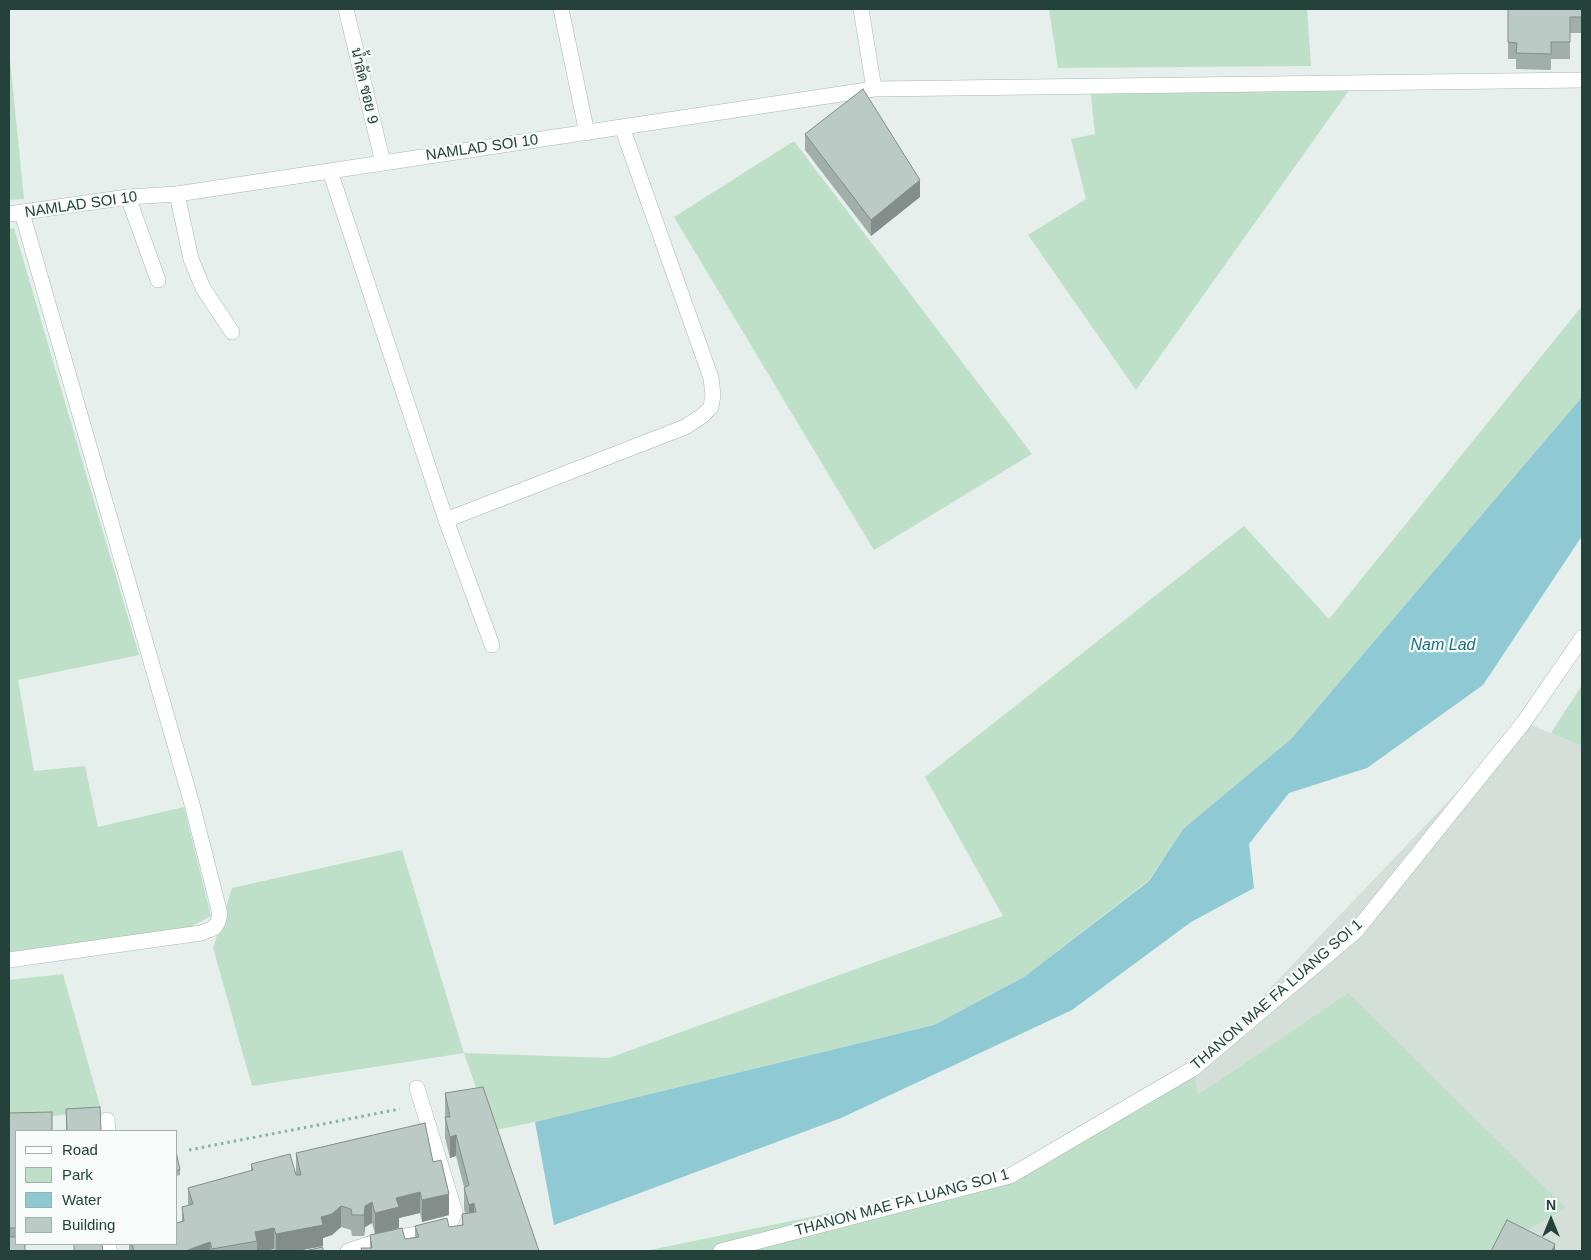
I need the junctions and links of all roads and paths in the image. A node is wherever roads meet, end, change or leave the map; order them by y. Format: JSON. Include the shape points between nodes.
{"nodes":[{"id":1,"x":346,"y":9,"type":"edge"},
{"id":2,"x":562,"y":9,"type":"edge"},
{"id":3,"x":861,"y":9,"type":"edge"},
{"id":4,"x":1582,"y":80,"type":"edge"},
{"id":5,"x":874,"y":89,"type":"junction"},
{"id":6,"x":622,"y":127,"type":"junction"},
{"id":7,"x":587,"y":133,"type":"junction"},
{"id":8,"x":382,"y":163,"type":"junction"},
{"id":9,"x":330,"y":172,"type":"junction"},
{"id":10,"x":176,"y":194,"type":"junction"},
{"id":11,"x":128,"y":197,"type":"junction"},
{"id":12,"x":16,"y":213,"type":"edge"},
{"id":13,"x":158,"y":280,"type":"dead end"},
{"id":14,"x":232,"y":332,"type":"dead end"},
{"id":15,"x":446,"y":520,"type":"junction"},
{"id":16,"x":1582,"y":638,"type":"edge"},
{"id":17,"x":492,"y":645,"type":"dead end"},
{"id":18,"x":9,"y":960,"type":"edge"},
{"id":19,"x":417,"y":1088,"type":"dead end"},
{"id":20,"x":422,"y":1105,"type":"junction"},
{"id":21,"x":189,"y":1150,"type":"dead end"},
{"id":22,"x":348,"y":1251,"type":"edge"},
{"id":23,"x":721,"y":1251,"type":"edge"}],
"edges":[{"from":1,"to":8,"type":"street","name":"น้ำลัด ซอย 9"},
{"from":2,"to":7,"type":"street"},
{"from":3,"to":5,"type":"street"},
{"from":4,"to":5,"type":"street","name":"NAMLAD SOI 10"},
{"from":5,"to":6,"type":"street","name":"NAMLAD SOI 10"},
{"from":6,"to":7,"type":"street","name":"NAMLAD SOI 10"},
{"from":6,"to":15,"type":"street","via":[[711,378],[711,407],[685,426]]},
{"from":7,"to":8,"type":"street","name":"NAMLAD SOI 10"},
{"from":8,"to":9,"type":"street","name":"NAMLAD SOI 10"},
{"from":9,"to":10,"type":"street","name":"NAMLAD SOI 10"},
{"from":9,"to":15,"type":"street"},
{"from":10,"to":11,"type":"street","name":"NAMLAD SOI 10"},
{"from":10,"to":14,"type":"street","via":[[194,266],[203,288]]},
{"from":11,"to":12,"type":"street","name":"NAMLAD SOI 10"},
{"from":11,"to":13,"type":"street"},
{"from":12,"to":18,"type":"street","via":[[192,804],[220,914],[214,928],[201,933]]},
{"from":15,"to":17,"type":"street"},
{"from":16,"to":23,"type":"street","name":"THANON MAE FA LUANG SOI 1","via":[[1524,722],[1356,931],[1194,1068],[1010,1176]]},
{"from":19,"to":20,"type":"street"},
{"from":20,"to":21,"type":"path"},
{"from":20,"to":22,"type":"street","via":[[455,1212],[449,1225]]}]}
